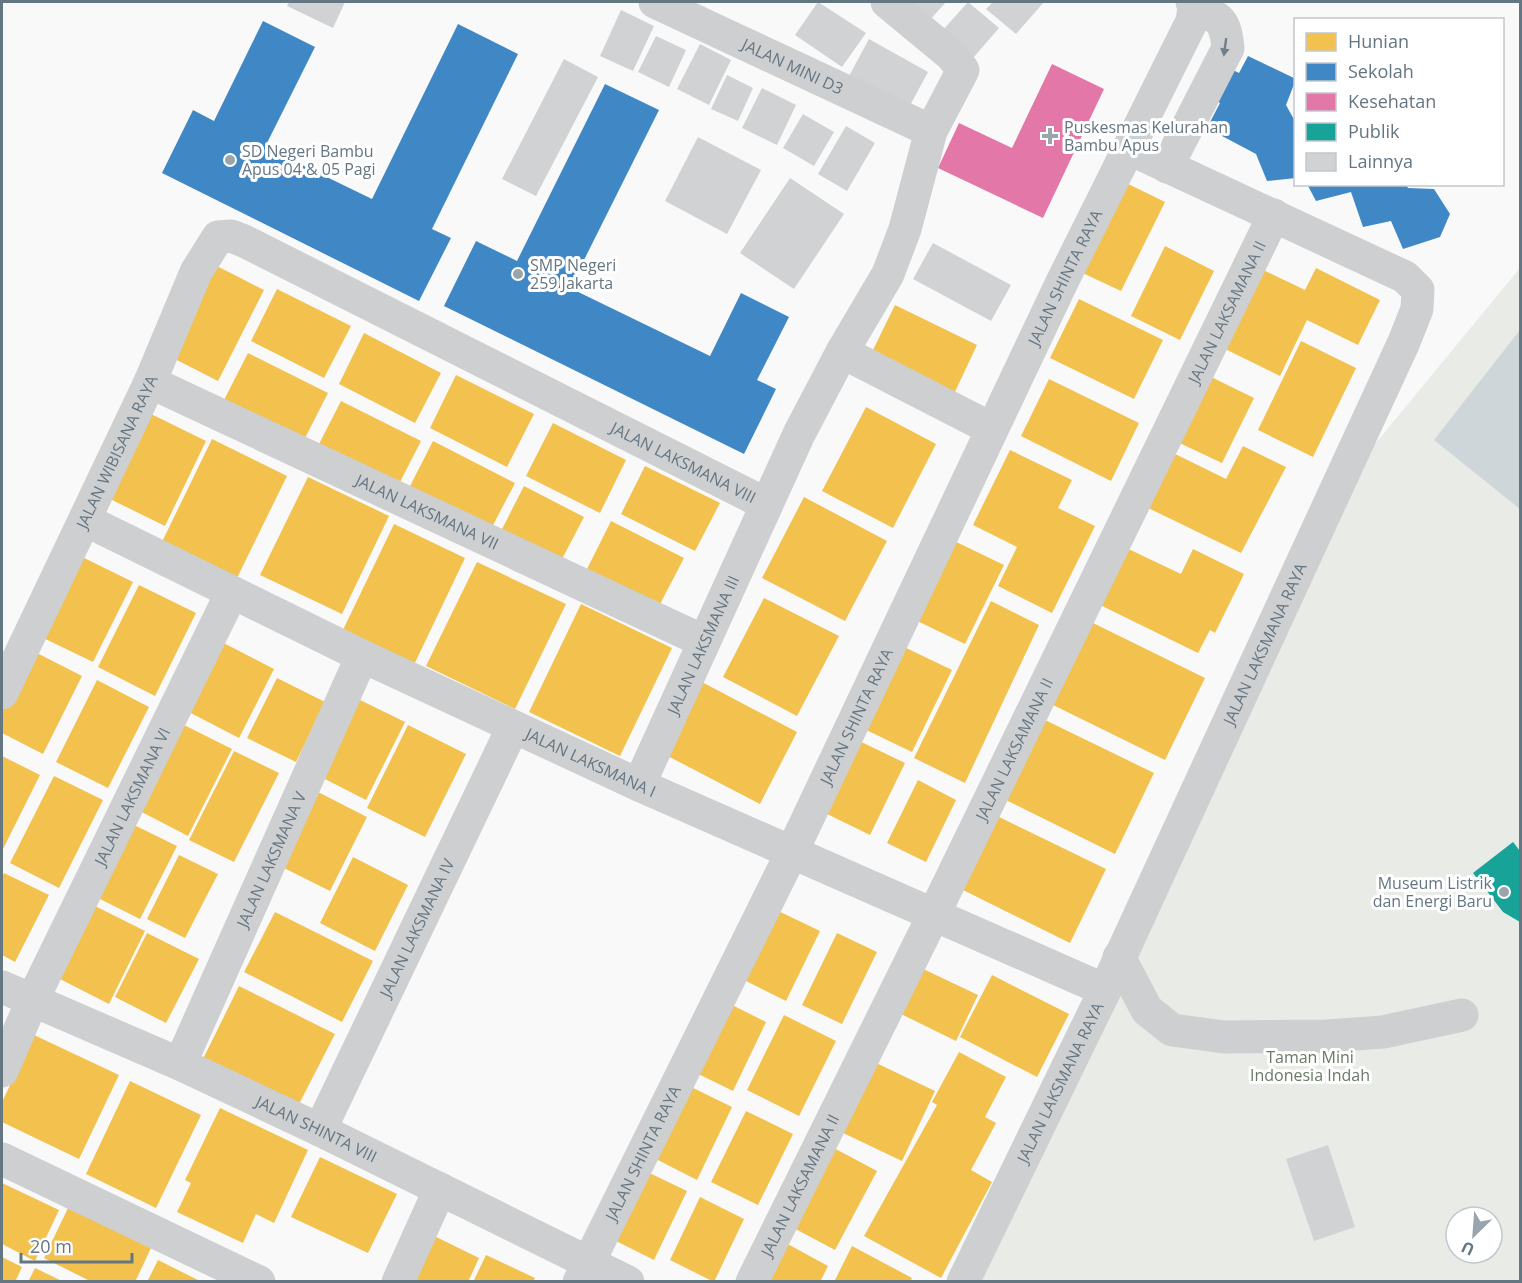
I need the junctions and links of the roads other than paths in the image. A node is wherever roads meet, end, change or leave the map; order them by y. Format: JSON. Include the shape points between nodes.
{"nodes":[{"id":1,"x":655,"y":2,"type":"edge"},
{"id":2,"x":887,"y":2,"type":"edge"},
{"id":3,"x":1193,"y":4,"type":"edge"},
{"id":4,"x":931,"y":131,"type":"junction"},
{"id":5,"x":1130,"y":149,"type":"junction"},
{"id":6,"x":1167,"y":166,"type":"junction"},
{"id":7,"x":1274,"y":215,"type":"junction"},
{"id":8,"x":244,"y":241,"type":"joint"},
{"id":9,"x":842,"y":352,"type":"junction"},
{"id":10,"x":150,"y":382,"type":"junction"},
{"id":11,"x":992,"y":429,"type":"junction"},
{"id":12,"x":766,"y":504,"type":"junction"},
{"id":13,"x":85,"y":520,"type":"junction"},
{"id":14,"x":232,"y":592,"type":"junction"},
{"id":15,"x":704,"y":641,"type":"junction"},
{"id":16,"x":362,"y":656,"type":"junction"},
{"id":17,"x":2,"y":693,"type":"edge"},
{"id":18,"x":513,"y":727,"type":"junction"},
{"id":19,"x":639,"y":785,"type":"junction"},
{"id":20,"x":791,"y":854,"type":"junction"},
{"id":21,"x":934,"y":914,"type":"junction"},
{"id":22,"x":1119,"y":957,"type":"junction"},
{"id":23,"x":2,"y":987,"type":"edge"},
{"id":24,"x":1105,"y":990,"type":"junction"},
{"id":25,"x":32,"y":1000,"type":"junction"},
{"id":26,"x":1462,"y":1015,"type":"dead end"},
{"id":27,"x":180,"y":1064,"type":"junction"},
{"id":28,"x":2,"y":1071,"type":"edge"},
{"id":29,"x":320,"y":1130,"type":"junction"},
{"id":30,"x":2,"y":1159,"type":"edge"},
{"id":31,"x":440,"y":1188,"type":"junction"},
{"id":32,"x":584,"y":1272,"type":"edge"},
{"id":33,"x":259,"y":1281,"type":"edge"},
{"id":34,"x":398,"y":1281,"type":"edge"},
{"id":35,"x":628,"y":1281,"type":"edge"},
{"id":36,"x":752,"y":1281,"type":"edge"},
{"id":37,"x":963,"y":1281,"type":"edge"}],
"edges":[{"from":1,"to":4,"type":"street","name":"JALAN MINI D3"},
{"from":2,"to":4,"type":"street","name":"JALAN LAKSMANA VIII","via":[[963,70]]},
{"from":3,"to":5,"type":"street","name":"JALAN SHINTA RAYA","via":[[1192,21]]},
{"from":3,"to":6,"type":"street","one_way":true,"via":[[1219,17],[1226,30],[1228,48]]},
{"from":4,"to":9,"type":"street","name":"JALAN LAKSMANA VIII","via":[[905,229],[888,274]]},
{"from":5,"to":6,"type":"street","name":"JALAN LAKSMANA RAYA"},
{"from":5,"to":11,"type":"street","name":"JALAN SHINTA RAYA"},
{"from":6,"to":7,"type":"street","name":"JALAN LAKSMANA RAYA"},
{"from":7,"to":21,"type":"street","name":"JALAN LAKSAMANA II"},
{"from":7,"to":22,"type":"street","name":"JALAN LAKSMANA RAYA","via":[[1405,278],[1418,290],[1417,309]]},
{"from":8,"to":10,"type":"street","name":"JALAN WIBISANA RAYA","via":[[224,235],[211,246],[195,272]]},
{"from":8,"to":12,"type":"street","name":"JALAN LAKSMANA VIII"},
{"from":9,"to":11,"type":"street"},
{"from":9,"to":12,"type":"street","name":"JALAN LAKSMANA VIII"},
{"from":10,"to":13,"type":"street","name":"JALAN WIBISANA RAYA"},
{"from":10,"to":15,"type":"street","name":"JALAN LAKSMANA VII"},
{"from":11,"to":20,"type":"street","name":"JALAN SHINTA RAYA"},
{"from":12,"to":15,"type":"street","name":"JALAN LAKSMANA III"},
{"from":13,"to":14,"type":"street","name":"JALAN LAKSMANA I"},
{"from":13,"to":17,"type":"street","name":"JALAN WIBISANA RAYA"},
{"from":14,"to":16,"type":"street","name":"JALAN LAKSMANA I"},
{"from":14,"to":25,"type":"street","name":"JALAN LAKSMANA VI"},
{"from":15,"to":19,"type":"street","name":"JALAN LAKSMANA III"},
{"from":16,"to":18,"type":"street","name":"JALAN LAKSMANA I"},
{"from":16,"to":27,"type":"street","name":"JALAN LAKSMANA V"},
{"from":18,"to":19,"type":"street","name":"JALAN LAKSMANA I"},
{"from":18,"to":29,"type":"street","name":"JALAN LAKSMANA IV"},
{"from":19,"to":20,"type":"street","name":"JALAN LAKSMANA I"},
{"from":20,"to":21,"type":"street","name":"JALAN LAKSMANA I"},
{"from":20,"to":32,"type":"street","name":"JALAN SHINTA RAYA"},
{"from":21,"to":24,"type":"street","name":"JALAN LAKSMANA I"},
{"from":21,"to":36,"type":"street","name":"JALAN LAKSAMANA II"},
{"from":22,"to":24,"type":"street","name":"JALAN LAKSMANA RAYA"},
{"from":22,"to":26,"type":"street","via":[[1147,1010],[1173,1030],[1224,1037],[1327,1036],[1383,1032]]},
{"from":23,"to":25,"type":"street","name":"JALAN SHINTA VIII"},
{"from":24,"to":37,"type":"street","name":"JALAN LAKSMANA RAYA"},
{"from":25,"to":27,"type":"street","name":"JALAN SHINTA VIII"},
{"from":25,"to":28,"type":"street","name":"JALAN LAKSMANA VI"},
{"from":27,"to":29,"type":"street","name":"JALAN SHINTA VIII"},
{"from":29,"to":31,"type":"street","name":"JALAN SHINTA VIII"},
{"from":30,"to":33,"type":"street"},
{"from":31,"to":32,"type":"street","name":"JALAN SHINTA VIII"},
{"from":31,"to":34,"type":"street"},
{"from":32,"to":35,"type":"street","name":"JALAN SHINTA VIII"}]}
